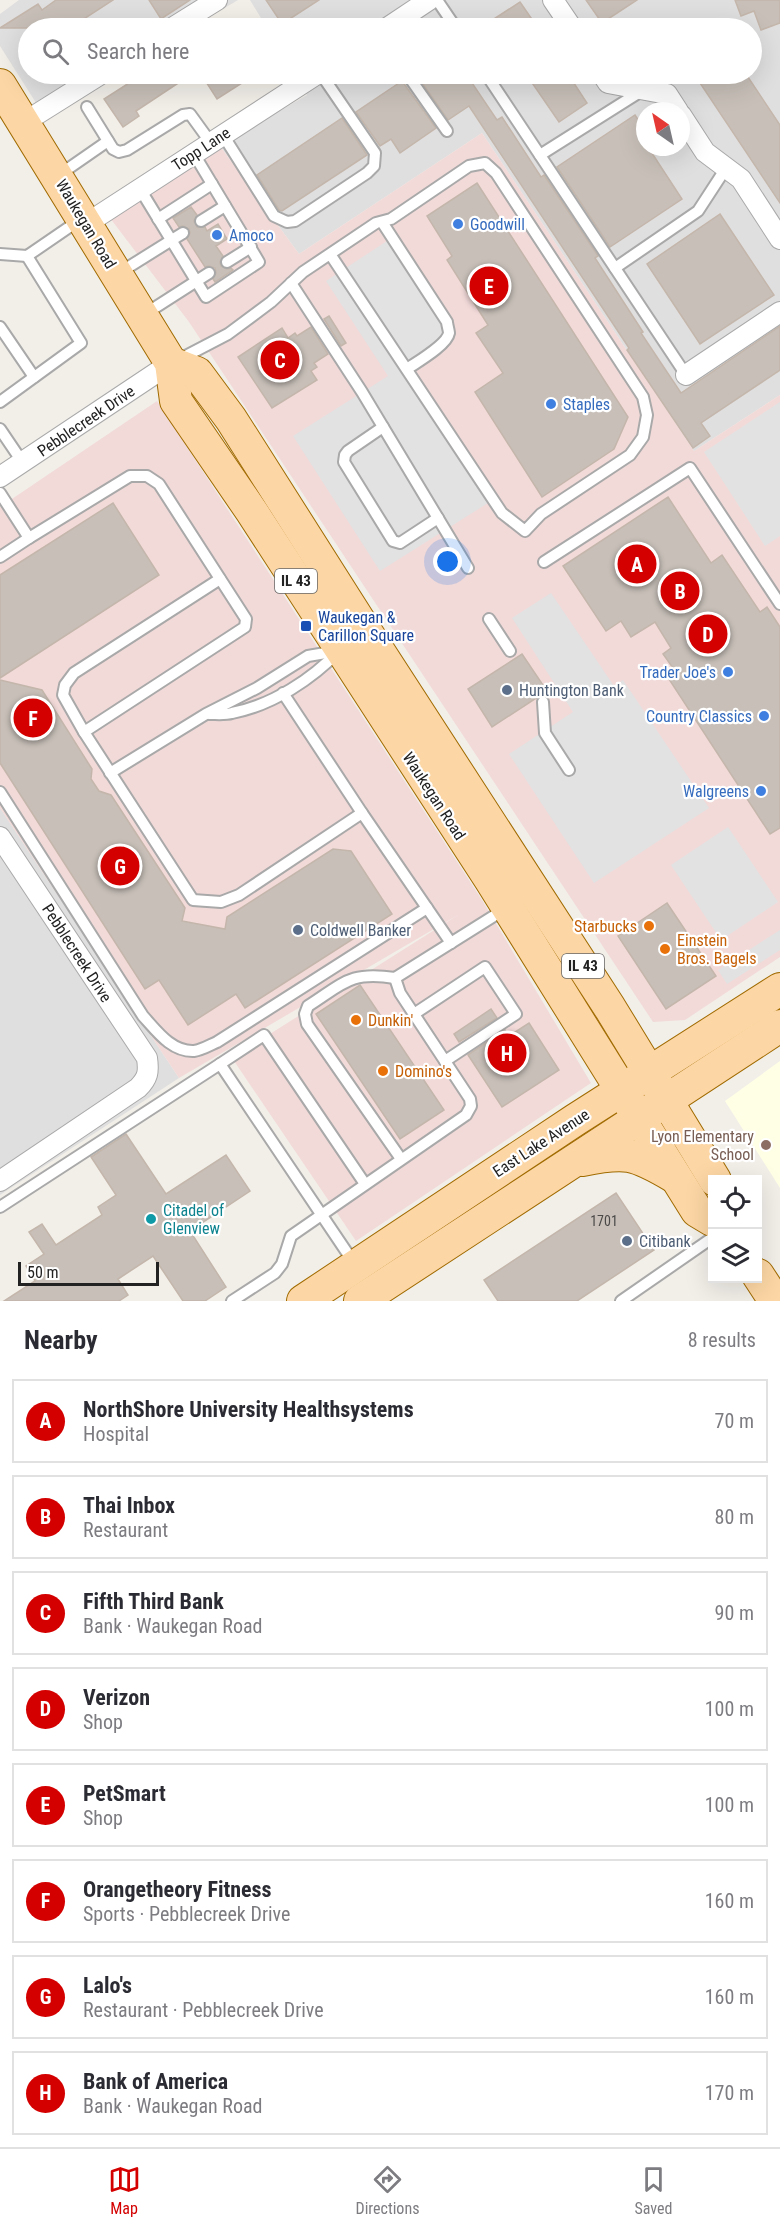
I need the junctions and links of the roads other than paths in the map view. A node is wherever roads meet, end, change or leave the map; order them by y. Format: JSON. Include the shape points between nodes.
{"nodes":[{"id":1,"x":217,"y":0,"type":"edge"},
{"id":2,"x":429,"y":0,"type":"edge"},
{"id":3,"x":437,"y":0,"type":"edge"},
{"id":4,"x":553,"y":0,"type":"edge"},
{"id":5,"x":188,"y":18,"type":"edge"},
{"id":6,"x":402,"y":18,"type":"edge"},
{"id":7,"x":449,"y":18,"type":"edge"},
{"id":8,"x":565,"y":18,"type":"edge"},
{"id":9,"x":85,"y":84,"type":"edge"},
{"id":10,"x":302,"y":84,"type":"edge"},
{"id":11,"x":328,"y":84,"type":"edge"},
{"id":12,"x":414,"y":84,"type":"edge"},
{"id":13,"x":493,"y":84,"type":"edge"},
{"id":14,"x":613,"y":84,"type":"edge"},
{"id":15,"x":0,"y":85,"type":"edge"},
{"id":16,"x":643,"y":90,"type":"junction"},
{"id":17,"x":672,"y":102,"type":"edge"},
{"id":18,"x":87,"y":107,"type":"dead end"},
{"id":19,"x":23,"y":123,"type":"junction"},
{"id":20,"x":690,"y":129,"type":"edge"},
{"id":21,"x":447,"y":131,"type":"dead end"},
{"id":22,"x":217,"y":139,"type":"junction"},
{"id":23,"x":108,"y":141,"type":"junction"},
{"id":24,"x":194,"y":154,"type":"junction"},
{"id":25,"x":540,"y":155,"type":"junction"},
{"id":26,"x":726,"y":168,"type":"junction"},
{"id":27,"x":56,"y":176,"type":"junction"},
{"id":28,"x":212,"y":184,"type":"junction"},
{"id":29,"x":140,"y":189,"type":"junction"},
{"id":30,"x":225,"y":206,"type":"junction"},
{"id":31,"x":158,"y":219,"type":"junction"},
{"id":32,"x":84,"y":221,"type":"junction"},
{"id":33,"x":201,"y":221,"type":"dead end"},
{"id":34,"x":382,"y":222,"type":"junction"},
{"id":35,"x":183,"y":233,"type":"dead end"},
{"id":36,"x":780,"y":239,"type":"edge"},
{"id":37,"x":171,"y":240,"type":"junction"},
{"id":38,"x":251,"y":247,"type":"junction"},
{"id":39,"x":0,"y":254,"type":"edge"},
{"id":40,"x":330,"y":254,"type":"junction"},
{"id":41,"x":27,"y":256,"type":"junction"},
{"id":42,"x":227,"y":262,"type":"dead end"},
{"id":43,"x":615,"y":268,"type":"junction"},
{"id":44,"x":209,"y":273,"type":"dead end"},
{"id":45,"x":117,"y":275,"type":"junction"},
{"id":46,"x":196,"y":281,"type":"junction"},
{"id":47,"x":291,"y":283,"type":"junction"},
{"id":48,"x":780,"y":312,"type":"edge"},
{"id":49,"x":142,"y":315,"type":"junction"},
{"id":50,"x":0,"y":327,"type":"edge"},
{"id":51,"x":171,"y":363,"type":"junction"},
{"id":52,"x":407,"y":369,"type":"junction"},
{"id":53,"x":686,"y":375,"type":"joint"},
{"id":54,"x":34,"y":377,"type":"junction"},
{"id":55,"x":0,"y":402,"type":"edge"},
{"id":56,"x":383,"y":427,"type":"junction"},
{"id":57,"x":0,"y":429,"type":"edge"},
{"id":58,"x":23,"y":463,"type":"junction"},
{"id":59,"x":0,"y":477,"type":"edge"},
{"id":60,"x":0,"y":493,"type":"edge"},
{"id":61,"x":438,"y":518,"type":"junction"},
{"id":62,"x":29,"y":538,"type":"junction"},
{"id":63,"x":0,"y":557,"type":"edge"},
{"id":64,"x":544,"y":562,"type":"dead end"},
{"id":65,"x":468,"y":568,"type":"dead end"},
{"id":66,"x":220,"y":579,"type":"junction"},
{"id":67,"x":780,"y":604,"type":"edge"},
{"id":68,"x":489,"y":619,"type":"dead end"},
{"id":69,"x":340,"y":650,"type":"junction"},
{"id":70,"x":510,"y":651,"type":"dead end"},
{"id":71,"x":283,"y":693,"type":"junction"},
{"id":72,"x":543,"y":702,"type":"dead end"},
{"id":73,"x":206,"y":714,"type":"junction"},
{"id":74,"x":84,"y":732,"type":"junction"},
{"id":75,"x":569,"y":770,"type":"dead end"},
{"id":76,"x":110,"y":773,"type":"junction"},
{"id":77,"x":0,"y":792,"type":"edge"},
{"id":78,"x":362,"y":813,"type":"junction"},
{"id":79,"x":0,"y":837,"type":"edge"},
{"id":80,"x":507,"y":907,"type":"junction"},
{"id":81,"x":427,"y":908,"type":"junction"},
{"id":82,"x":451,"y":943,"type":"junction"},
{"id":83,"x":395,"y":978,"type":"junction"},
{"id":84,"x":780,"y":989,"type":"edge"},
{"id":85,"x":610,"y":1008,"type":"junction"},
{"id":86,"x":414,"y":1014,"type":"junction"},
{"id":87,"x":580,"y":1024,"type":"junction"},
{"id":88,"x":780,"y":1026,"type":"edge"},
{"id":89,"x":708,"y":1035,"type":"junction"},
{"id":90,"x":445,"y":1061,"type":"junction"},
{"id":91,"x":220,"y":1064,"type":"junction"},
{"id":92,"x":713,"y":1070,"type":"junction"},
{"id":93,"x":649,"y":1072,"type":"junction"},
{"id":94,"x":621,"y":1090,"type":"junction"},
{"id":95,"x":666,"y":1100,"type":"junction"},
{"id":96,"x":639,"y":1118,"type":"junction"},
{"id":97,"x":575,"y":1120,"type":"junction"},
{"id":98,"x":401,"y":1160,"type":"junction"},
{"id":99,"x":569,"y":1163,"type":"junction"},
{"id":100,"x":709,"y":1170,"type":"edge"},
{"id":101,"x":676,"y":1177,"type":"junction"},
{"id":102,"x":0,"y":1181,"type":"edge"},
{"id":103,"x":365,"y":1184,"type":"junction"},
{"id":104,"x":0,"y":1208,"type":"edge"},
{"id":105,"x":322,"y":1215,"type":"junction"},
{"id":106,"x":708,"y":1218,"type":"edge"},
{"id":107,"x":708,"y":1241,"type":"edge"},
{"id":108,"x":356,"y":1266,"type":"junction"},
{"id":109,"x":762,"y":1281,"type":"edge"},
{"id":110,"x":232,"y":1301,"type":"edge"},
{"id":111,"x":303,"y":1301,"type":"edge"},
{"id":112,"x":360,"y":1301,"type":"edge"},
{"id":113,"x":621,"y":1301,"type":"edge"},
{"id":114,"x":775,"y":1301,"type":"edge"}],
"edges":[{"from":1,"to":5,"type":"street"},
{"from":2,"to":6,"type":"street"},
{"from":3,"to":7,"type":"lane"},
{"from":4,"to":8,"type":"street"},
{"from":9,"to":19,"type":"street"},
{"from":10,"to":22,"type":"street","name":"Topp Lane"},
{"from":11,"to":22,"type":"lane","via":[[375,153],[374,166],[295,221],[274,216]]},
{"from":12,"to":21,"type":"lane"},
{"from":13,"to":25,"type":"lane"},
{"from":14,"to":16,"type":"street"},
{"from":15,"to":19,"type":"main road","name":"Waukegan Road","number":"IL 43"},
{"from":16,"to":17,"type":"street","via":[[667,94]]},
{"from":16,"to":25,"type":"lane"},
{"from":18,"to":23,"type":"lane"},
{"from":19,"to":27,"type":"main road","name":"Waukegan Road","number":"IL 43"},
{"from":20,"to":26,"type":"street","via":[[705,152]]},
{"from":22,"to":23,"type":"lane","via":[[190,114],[128,150],[119,152]]},
{"from":22,"to":24,"type":"street","name":"Topp Lane"},
{"from":23,"to":27,"type":"lane"},
{"from":24,"to":28,"type":"lane"},
{"from":24,"to":29,"type":"street","name":"Topp Lane"},
{"from":25,"to":43,"type":"lane"},
{"from":26,"to":36,"type":"street","via":[[741,179]]},
{"from":26,"to":43,"type":"lane","via":[[698,211]]},
{"from":27,"to":32,"type":"main road","name":"Waukegan Road","number":"IL 43"},
{"from":28,"to":30,"type":"lane"},
{"from":28,"to":31,"type":"lane"},
{"from":29,"to":31,"type":"lane"},
{"from":29,"to":32,"type":"street","name":"Topp Lane"},
{"from":30,"to":33,"type":"lane"},
{"from":30,"to":38,"type":"lane"},
{"from":31,"to":37,"type":"lane"},
{"from":32,"to":41,"type":"lane"},
{"from":32,"to":45,"type":"main road","name":"Waukegan Road","number":"IL 43"},
{"from":34,"to":40,"type":"lane"},
{"from":34,"to":52,"type":"lane","via":[[447,322],[449,332],[436,348]]},
{"from":34,"to":52,"type":"lane","via":[[469,166],[485,163],[496,173],[644,397],[644,436],[630,455],[541,514],[525,531],[502,513]]},
{"from":35,"to":37,"type":"lane"},
{"from":37,"to":45,"type":"lane"},
{"from":37,"to":46,"type":"lane"},
{"from":38,"to":42,"type":"lane"},
{"from":38,"to":46,"type":"lane","via":[[260,262],[206,297]]},
{"from":39,"to":41,"type":"lane"},
{"from":40,"to":47,"type":"lane"},
{"from":40,"to":52,"type":"lane"},
{"from":41,"to":54,"type":"lane","via":[[81,343]]},
{"from":43,"to":53,"type":"lane"},
{"from":44,"to":46,"type":"lane"},
{"from":45,"to":49,"type":"main road","name":"Waukegan Road","number":"IL 43"},
{"from":46,"to":49,"type":"lane"},
{"from":47,"to":51,"type":"lane","via":[[228,334]]},
{"from":47,"to":56,"type":"lane"},
{"from":48,"to":53,"type":"street"},
{"from":49,"to":51,"type":"main road","name":"Waukegan Road","number":"IL 43"},
{"from":50,"to":54,"type":"lane"},
{"from":51,"to":58,"type":"street","name":"Pebblecreek Drive"},
{"from":51,"to":69,"type":"main road","name":"Waukegan Road","number":"IL 43","via":[[176,401]]},
{"from":51,"to":85,"type":"main road","name":"Waukegan Road","number":"IL 43","via":[[197,373],[231,419]]},
{"from":54,"to":55,"type":"lane"},
{"from":56,"to":61,"type":"lane"},
{"from":56,"to":61,"type":"lane","via":[[348,451],[344,462],[396,542]]},
{"from":57,"to":58,"type":"lane"},
{"from":58,"to":59,"type":"street","name":"Pebblecreek Drive"},
{"from":60,"to":62,"type":"lane"},
{"from":61,"to":65,"type":"lane"},
{"from":62,"to":63,"type":"lane"},
{"from":62,"to":66,"type":"lane","via":[[130,476],[147,476],[159,484]]},
{"from":64,"to":67,"type":"lane","via":[[690,468]]},
{"from":66,"to":74,"type":"lane","via":[[74,673],[63,695]]},
{"from":66,"to":74,"type":"lane","via":[[246,619],[245,627]]},
{"from":68,"to":70,"type":"lane"},
{"from":69,"to":71,"type":"lane","via":[[319,671]]},
{"from":69,"to":73,"type":"lane","via":[[308,656]]},
{"from":69,"to":80,"type":"main road","name":"Waukegan Road","number":"IL 43"},
{"from":71,"to":73,"type":"lane","via":[[232,714]]},
{"from":71,"to":78,"type":"lane"},
{"from":72,"to":75,"type":"lane","via":[[546,733]]},
{"from":73,"to":76,"type":"lane"},
{"from":74,"to":76,"type":"lane"},
{"from":76,"to":78,"type":"lane","via":[[194,900],[221,902],[239,895]]},
{"from":77,"to":81,"type":"lane","via":[[143,1016],[163,1039],[192,1051],[217,1042]]},
{"from":78,"to":81,"type":"lane"},
{"from":79,"to":102,"type":"street","name":"Pebblecreek Drive","via":[[147,1058],[149,1070],[138,1088]]},
{"from":80,"to":82,"type":"lane"},
{"from":80,"to":87,"type":"main road","name":"Waukegan Road","number":"IL 43"},
{"from":81,"to":82,"type":"lane"},
{"from":82,"to":83,"type":"lane"},
{"from":83,"to":86,"type":"lane"},
{"from":83,"to":98,"type":"lane","via":[[350,978],[308,1006],[304,1014],[307,1024]]},
{"from":84,"to":89,"type":"main road","name":"East Lake Avenue"},
{"from":85,"to":89,"type":"main road","via":[[660,1040]]},
{"from":85,"to":93,"type":"main road","name":"Waukegan Road","number":"IL 43"},
{"from":86,"to":90,"type":"lane"},
{"from":86,"to":90,"type":"lane","via":[[485,967],[516,1014]]},
{"from":87,"to":94,"type":"main road","name":"Waukegan Road","number":"IL 43"},
{"from":87,"to":97,"type":"main road","via":[[592,1086]]},
{"from":88,"to":92,"type":"main road","name":"East Lake Avenue"},
{"from":89,"to":93,"type":"main road","name":"East Lake Avenue"},
{"from":90,"to":98,"type":"lane","via":[[471,1106],[466,1115]]},
{"from":91,"to":103,"type":"lane","via":[[264,1035]]},
{"from":91,"to":104,"type":"lane"},
{"from":91,"to":105,"type":"lane"},
{"from":92,"to":95,"type":"main road","name":"East Lake Avenue"},
{"from":92,"to":100,"type":"main road","via":[[698,1107]]},
{"from":93,"to":94,"type":"main road","name":"East Lake Avenue"},
{"from":93,"to":95,"type":"main road","name":"Waukegan Road","number":"IL 43"},
{"from":94,"to":96,"type":"main road","name":"Waukegan Road","number":"IL 43"},
{"from":94,"to":97,"type":"main road","name":"East Lake Avenue"},
{"from":95,"to":96,"type":"main road","name":"East Lake Avenue"},
{"from":95,"to":100,"type":"main road","name":"Waukegan Road","number":"IL 43"},
{"from":96,"to":99,"type":"main road","name":"East Lake Avenue"},
{"from":96,"to":101,"type":"main road","name":"Waukegan Road","number":"IL 43"},
{"from":97,"to":108,"type":"main road","name":"East Lake Avenue"},
{"from":98,"to":103,"type":"lane"},
{"from":99,"to":101,"type":"main road","via":[[633,1155]]},
{"from":99,"to":112,"type":"main road","name":"East Lake Avenue"},
{"from":101,"to":106,"type":"main road","name":"Waukegan Road","number":"IL 43","via":[[697,1211]]},
{"from":103,"to":105,"type":"lane"},
{"from":105,"to":108,"type":"lane"},
{"from":105,"to":110,"type":"lane","via":[[291,1236],[275,1273]]},
{"from":107,"to":113,"type":"lane"},
{"from":108,"to":111,"type":"main road","name":"East Lake Avenue"},
{"from":109,"to":114,"type":"main road"}]}
